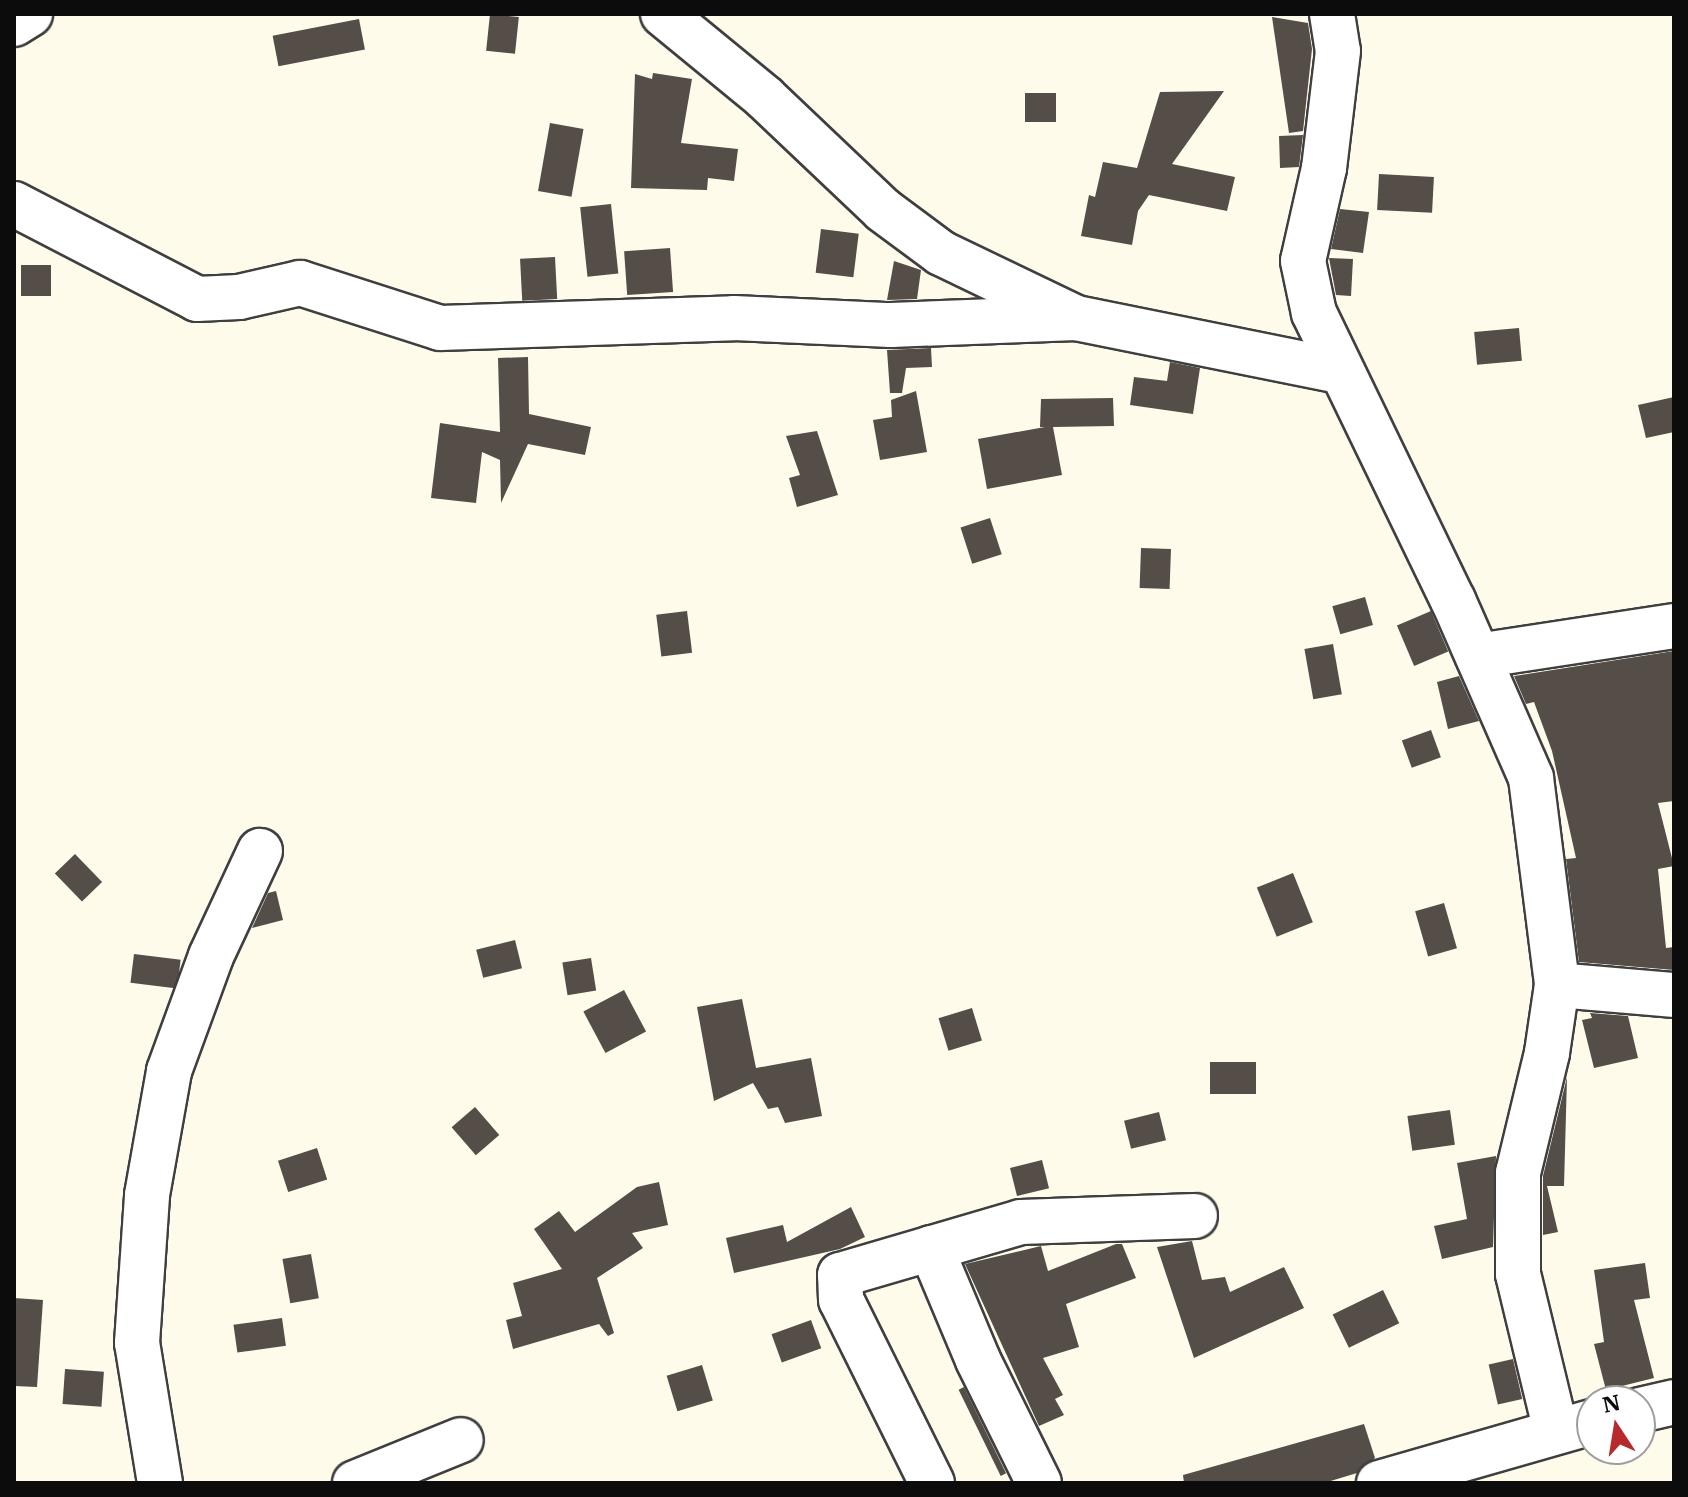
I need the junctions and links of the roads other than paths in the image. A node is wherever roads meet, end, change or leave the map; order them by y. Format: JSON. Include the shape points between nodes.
{"nodes":[{"id":1,"x":30,"y":14,"type":"edge"},
{"id":2,"x":663,"y":14,"type":"edge"},
{"id":3,"x":1332,"y":14,"type":"edge"},
{"id":4,"x":14,"y":24,"type":"edge"},
{"id":5,"x":14,"y":204,"type":"edge"},
{"id":6,"x":1076,"y":318,"type":"junction"},
{"id":7,"x":1340,"y":371,"type":"junction"},
{"id":8,"x":1674,"y":626,"type":"edge"},
{"id":9,"x":1478,"y":656,"type":"junction"},
{"id":10,"x":260,"y":851,"type":"dead end"},
{"id":11,"x":1557,"y":985,"type":"junction"},
{"id":12,"x":1674,"y":995,"type":"edge"},
{"id":13,"x":1195,"y":1216,"type":"dead end"},
{"id":14,"x":931,"y":1248,"type":"junction"},
{"id":15,"x":1574,"y":1427,"type":"edge"},
{"id":16,"x":461,"y":1440,"type":"dead end"},
{"id":17,"x":160,"y":1483,"type":"edge"},
{"id":18,"x":355,"y":1483,"type":"edge"},
{"id":19,"x":932,"y":1483,"type":"edge"},
{"id":20,"x":1039,"y":1483,"type":"edge"},
{"id":21,"x":1379,"y":1483,"type":"edge"}],
"edges":[{"from":1,"to":4,"type":"street"},
{"from":2,"to":6,"type":"street","via":[[941,253]]},
{"from":3,"to":7,"type":"street","via":[[1338,51],[1324,168],[1303,261],[1314,313]]},
{"from":5,"to":6,"type":"street","via":[[197,299],[239,297],[300,283],[440,328],[734,318],[891,325]]},
{"from":6,"to":7,"type":"street"},
{"from":7,"to":9,"type":"street"},
{"from":8,"to":9,"type":"street"},
{"from":9,"to":11,"type":"street","via":[[1531,778]]},
{"from":10,"to":17,"type":"street","via":[[211,956],[169,1071],[147,1195],[137,1343]]},
{"from":11,"to":12,"type":"street"},
{"from":11,"to":15,"type":"street","via":[[1547,1053],[1518,1173],[1518,1274]]},
{"from":13,"to":14,"type":"street","via":[[1021,1222]]},
{"from":14,"to":19,"type":"street","via":[[852,1268],[840,1275],[837,1288]]},
{"from":14,"to":20,"type":"street","via":[[978,1360]]},
{"from":15,"to":21,"type":"street"},
{"from":16,"to":18,"type":"street"}]}
